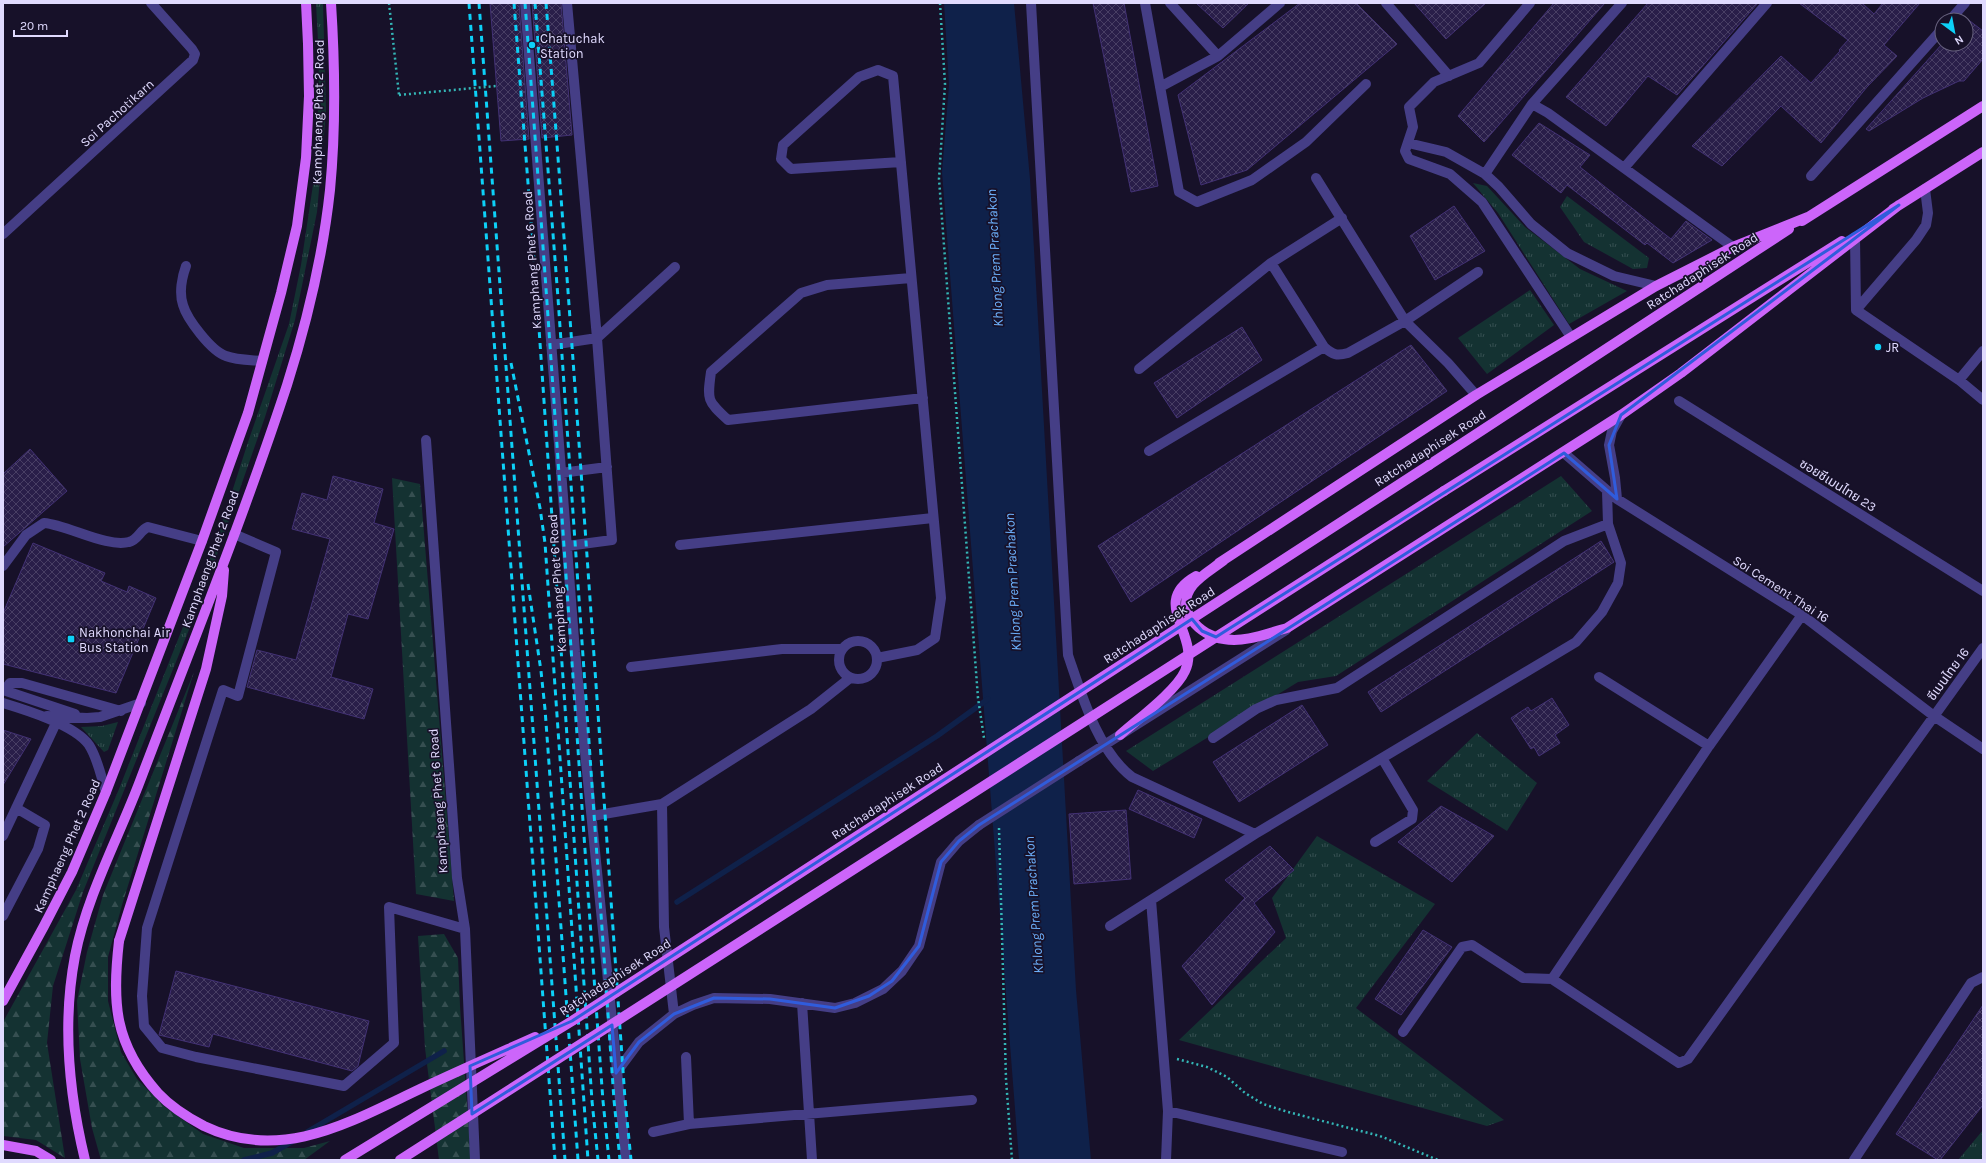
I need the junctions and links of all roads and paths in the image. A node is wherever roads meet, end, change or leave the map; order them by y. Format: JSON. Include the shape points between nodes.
{"nodes":[{"id":1,"x":151,"y":3,"type":"edge"},
{"id":2,"x":306,"y":3,"type":"edge"},
{"id":3,"x":331,"y":3,"type":"edge"},
{"id":4,"x":389,"y":3,"type":"edge"},
{"id":5,"x":525,"y":3,"type":"edge"},
{"id":6,"x":567,"y":3,"type":"edge"},
{"id":7,"x":940,"y":3,"type":"edge"},
{"id":8,"x":1031,"y":3,"type":"edge"},
{"id":9,"x":1145,"y":3,"type":"edge"},
{"id":10,"x":1170,"y":3,"type":"edge"},
{"id":11,"x":1280,"y":3,"type":"edge"},
{"id":12,"x":1386,"y":3,"type":"edge"},
{"id":13,"x":1530,"y":3,"type":"edge"},
{"id":14,"x":1622,"y":3,"type":"edge"},
{"id":15,"x":1767,"y":3,"type":"edge"},
{"id":16,"x":1965,"y":3,"type":"edge"},
{"id":17,"x":1957,"y":12,"type":"edge"},
{"id":18,"x":1934,"y":38,"type":"edge"},
{"id":19,"x":1218,"y":56,"type":"junction"},
{"id":20,"x":1449,"y":76,"type":"junction"},
{"id":21,"x":1366,"y":84,"type":"dead end"},
{"id":22,"x":496,"y":86,"type":"dead end"},
{"id":23,"x":1160,"y":87,"type":"junction"},
{"id":24,"x":1532,"y":104,"type":"junction"},
{"id":25,"x":1983,"y":106,"type":"edge"},
{"id":26,"x":1408,"y":142,"type":"junction"},
{"id":27,"x":1983,"y":152,"type":"edge"},
{"id":28,"x":901,"y":162,"type":"junction"},
{"id":29,"x":1624,"y":168,"type":"junction"},
{"id":30,"x":1485,"y":174,"type":"junction"},
{"id":31,"x":1811,"y":176,"type":"dead end"},
{"id":32,"x":1316,"y":178,"type":"dead end"},
{"id":33,"x":1925,"y":189,"type":"junction"},
{"id":34,"x":1899,"y":205,"type":"junction"},
{"id":35,"x":1808,"y":217,"type":"junction"},
{"id":36,"x":1342,"y":218,"type":"junction"},
{"id":37,"x":3,"y":234,"type":"edge"},
{"id":38,"x":1855,"y":237,"type":"junction"},
{"id":39,"x":1733,"y":247,"type":"junction"},
{"id":40,"x":1271,"y":263,"type":"junction"},
{"id":41,"x":186,"y":266,"type":"dead end"},
{"id":42,"x":674,"y":267,"type":"dead end"},
{"id":43,"x":1478,"y":272,"type":"dead end"},
{"id":44,"x":911,"y":278,"type":"junction"},
{"id":45,"x":1656,"y":286,"type":"junction"},
{"id":46,"x":1856,"y":310,"type":"junction"},
{"id":47,"x":1405,"y":321,"type":"junction"},
{"id":48,"x":1571,"y":337,"type":"junction"},
{"id":49,"x":597,"y":338,"type":"junction"},
{"id":50,"x":551,"y":345,"type":"junction"},
{"id":51,"x":1324,"y":347,"type":"junction"},
{"id":52,"x":1983,"y":351,"type":"edge"},
{"id":53,"x":262,"y":361,"type":"junction"},
{"id":54,"x":1139,"y":369,"type":"dead end"},
{"id":55,"x":1959,"y":380,"type":"junction"},
{"id":56,"x":1476,"y":395,"type":"junction"},
{"id":57,"x":923,"y":398,"type":"junction"},
{"id":58,"x":1983,"y":400,"type":"edge"},
{"id":59,"x":1679,"y":401,"type":"dead end"},
{"id":60,"x":1621,"y":415,"type":"junction"},
{"id":61,"x":426,"y":440,"type":"dead end"},
{"id":62,"x":1149,"y":451,"type":"dead end"},
{"id":63,"x":1564,"y":453,"type":"junction"},
{"id":64,"x":607,"y":467,"type":"junction"},
{"id":65,"x":562,"y":473,"type":"junction"},
{"id":66,"x":1607,"y":491,"type":"junction"},
{"id":67,"x":1617,"y":499,"type":"junction"},
{"id":68,"x":934,"y":518,"type":"junction"},
{"id":69,"x":1608,"y":524,"type":"junction"},
{"id":70,"x":234,"y":534,"type":"junction"},
{"id":71,"x":202,"y":541,"type":"junction"},
{"id":72,"x":680,"y":545,"type":"dead end"},
{"id":73,"x":567,"y":546,"type":"junction"},
{"id":74,"x":225,"y":558,"type":"junction"},
{"id":75,"x":1224,"y":560,"type":"junction"},
{"id":76,"x":3,"y":566,"type":"edge"},
{"id":77,"x":1983,"y":591,"type":"edge"},
{"id":78,"x":1802,"y":615,"type":"junction"},
{"id":79,"x":1287,"y":628,"type":"junction"},
{"id":80,"x":1983,"y":648,"type":"edge"},
{"id":81,"x":842,"y":649,"type":"junction"},
{"id":82,"x":877,"y":658,"type":"junction"},
{"id":83,"x":631,"y":667,"type":"dead end"},
{"id":84,"x":1600,"y":677,"type":"dead end"},
{"id":85,"x":850,"y":678,"type":"junction"},
{"id":86,"x":4,"y":690,"type":"edge"},
{"id":87,"x":3,"y":703,"type":"edge"},
{"id":88,"x":141,"y":703,"type":"junction"},
{"id":89,"x":121,"y":711,"type":"junction"},
{"id":90,"x":43,"y":716,"type":"junction"},
{"id":91,"x":1934,"y":716,"type":"junction"},
{"id":92,"x":87,"y":718,"type":"junction"},
{"id":93,"x":56,"y":723,"type":"junction"},
{"id":94,"x":1120,"y":735,"type":"junction"},
{"id":95,"x":1213,"y":738,"type":"dead end"},
{"id":96,"x":985,"y":745,"type":"dead end"},
{"id":97,"x":1104,"y":745,"type":"junction"},
{"id":98,"x":1709,"y":746,"type":"junction"},
{"id":99,"x":1983,"y":748,"type":"edge"},
{"id":100,"x":1382,"y":758,"type":"junction"},
{"id":101,"x":106,"y":792,"type":"junction"},
{"id":102,"x":662,"y":804,"type":"junction"},
{"id":103,"x":16,"y":808,"type":"junction"},
{"id":104,"x":592,"y":816,"type":"junction"},
{"id":105,"x":999,"y":827,"type":"dead end"},
{"id":106,"x":1255,"y":834,"type":"junction"},
{"id":107,"x":3,"y":836,"type":"edge"},
{"id":108,"x":1375,"y":842,"type":"dead end"},
{"id":109,"x":1151,"y":900,"type":"junction"},
{"id":110,"x":3,"y":916,"type":"edge"},
{"id":111,"x":1110,"y":926,"type":"dead end"},
{"id":112,"x":465,"y":929,"type":"junction"},
{"id":113,"x":1983,"y":977,"type":"edge"},
{"id":114,"x":1552,"y":979,"type":"junction"},
{"id":115,"x":3,"y":1001,"type":"edge"},
{"id":116,"x":802,"y":1003,"type":"junction"},
{"id":117,"x":674,"y":1014,"type":"junction"},
{"id":118,"x":572,"y":1021,"type":"junction"},
{"id":119,"x":1403,"y":1032,"type":"dead end"},
{"id":120,"x":1164,"y":1055,"type":"junction"},
{"id":121,"x":686,"y":1057,"type":"dead end"},
{"id":122,"x":616,"y":1073,"type":"junction"},
{"id":123,"x":972,"y":1100,"type":"dead end"},
{"id":124,"x":1168,"y":1111,"type":"junction"},
{"id":125,"x":808,"y":1115,"type":"junction"},
{"id":126,"x":689,"y":1124,"type":"junction"},
{"id":127,"x":653,"y":1132,"type":"dead end"},
{"id":128,"x":3,"y":1145,"type":"edge"},
{"id":129,"x":1342,"y":1152,"type":"dead end"},
{"id":130,"x":50,"y":1160,"type":"edge"},
{"id":131,"x":86,"y":1160,"type":"edge"},
{"id":132,"x":345,"y":1160,"type":"edge"},
{"id":133,"x":400,"y":1160,"type":"edge"},
{"id":134,"x":475,"y":1160,"type":"edge"},
{"id":135,"x":626,"y":1160,"type":"edge"},
{"id":136,"x":812,"y":1160,"type":"edge"},
{"id":137,"x":1012,"y":1160,"type":"edge"},
{"id":138,"x":1166,"y":1160,"type":"edge"},
{"id":139,"x":1438,"y":1160,"type":"edge"},
{"id":140,"x":1854,"y":1160,"type":"edge"}],
"edges":[{"from":1,"to":37,"type":"street","name":"Soi Pachotikarn","via":[[192,48],[195,54],[193,60]]},
{"from":2,"to":53,"type":"main road","name":"Kamphaeng Phet 2 Road","via":[[309,88],[306,158],[297,226]]},
{"from":3,"to":70,"type":"main road","name":"Kamphaeng Phet 2 Road","via":[[334,132],[330,190],[321,251],[288,383]]},
{"from":4,"to":22,"type":"path","bridge":true,"via":[[399,95]]},
{"from":5,"to":50,"type":"street","name":"Kamphang Phet 6 Road"},
{"from":6,"to":49,"type":"street"},
{"from":7,"to":96,"type":"path","via":[[945,84],[939,179],[978,698]]},
{"from":8,"to":97,"type":"street","via":[[1068,655]]},
{"from":9,"to":23,"type":"street"},
{"from":10,"to":19,"type":"street"},
{"from":11,"to":19,"type":"street"},
{"from":12,"to":20,"type":"street"},
{"from":13,"to":20,"type":"street","via":[[1479,63]]},
{"from":14,"to":24,"type":"street"},
{"from":15,"to":29,"type":"street"},
{"from":16,"to":17,"type":"street"},
{"from":18,"to":31,"type":"street"},
{"from":19,"to":23,"type":"street"},
{"from":20,"to":26,"type":"street","via":[[1434,82],[1409,107],[1413,127]]},
{"from":21,"to":23,"type":"street","via":[[1306,142],[1252,180],[1198,202],[1179,192]]},
{"from":24,"to":29,"type":"street"},
{"from":24,"to":30,"type":"street"},
{"from":25,"to":35,"type":"main road","name":"Ratchadaphisek Road"},
{"from":26,"to":30,"type":"street","via":[[1446,152]]},
{"from":26,"to":48,"type":"street","via":[[1405,151],[1409,159],[1450,174],[1482,202]]},
{"from":27,"to":33,"type":"main road"},
{"from":28,"to":28,"type":"street","via":[[893,76],[878,70],[859,77],[783,145],[781,159],[791,169]]},
{"from":28,"to":44,"type":"street"},
{"from":29,"to":39,"type":"street"},
{"from":30,"to":45,"type":"street","via":[[1531,224],[1567,253],[1614,276]]},
{"from":32,"to":36,"type":"street"},
{"from":33,"to":34,"type":"main road"},
{"from":33,"to":46,"type":"street","via":[[1928,213],[1926,225]]},
{"from":34,"to":38,"type":"main road"},
{"from":34,"to":133,"type":"main road","bridge":true,"via":[[1444,491]]},
{"from":35,"to":39,"type":"main road"},
{"from":35,"to":118,"type":"main road","name":"Ratchadaphisek Road","bridge":true},
{"from":36,"to":40,"type":"street"},
{"from":36,"to":47,"type":"street"},
{"from":38,"to":46,"type":"street"},
{"from":38,"to":60,"type":"main road","via":[[1712,349]]},
{"from":39,"to":45,"type":"main road"},
{"from":40,"to":51,"type":"street"},
{"from":40,"to":54,"type":"street"},
{"from":41,"to":53,"type":"street","via":[[182,277],[183,305],[198,331],[214,349],[226,356]]},
{"from":42,"to":49,"type":"street"},
{"from":43,"to":47,"type":"street"},
{"from":44,"to":57,"type":"street"},
{"from":44,"to":57,"type":"street","via":[[827,285],[801,293],[711,372],[708,394],[713,406],[728,420]]},
{"from":45,"to":48,"type":"main road"},
{"from":46,"to":55,"type":"street"},
{"from":47,"to":51,"type":"street","via":[[1348,353],[1338,356]]},
{"from":47,"to":56,"type":"street"},
{"from":48,"to":56,"type":"main road"},
{"from":49,"to":50,"type":"street"},
{"from":49,"to":64,"type":"street"},
{"from":50,"to":65,"type":"street","name":"Kamphang Phet 6 Road"},
{"from":51,"to":62,"type":"street"},
{"from":52,"to":55,"type":"street"},
{"from":53,"to":71,"type":"main road","name":"Kamphaeng Phet 2 Road","via":[[248,413]]},
{"from":55,"to":58,"type":"street"},
{"from":56,"to":75,"type":"main road"},
{"from":57,"to":68,"type":"street"},
{"from":59,"to":77,"type":"street","name":"ซอยซีเมนไทย 23"},
{"from":60,"to":63,"type":"main road"},
{"from":60,"to":67,"type":"street","via":[[1612,431],[1609,445]]},
{"from":61,"to":112,"type":"street","name":"Kamphaeng Phet 6 Road","via":[[457,878]]},
{"from":63,"to":66,"type":"street","name":"Soi Cement Thai 16"},
{"from":63,"to":79,"type":"main road"},
{"from":64,"to":65,"type":"street"},
{"from":64,"to":73,"type":"street","via":[[612,540]]},
{"from":65,"to":73,"type":"street","name":"Kamphang Phet 6 Road"},
{"from":66,"to":67,"type":"street","name":"Soi Cement Thai 16"},
{"from":66,"to":69,"type":"street"},
{"from":67,"to":78,"type":"street","name":"Soi Cement Thai 16"},
{"from":68,"to":72,"type":"street"},
{"from":68,"to":82,"type":"street","via":[[941,598],[935,638],[917,650]]},
{"from":69,"to":95,"type":"street","via":[[1564,541],[1337,688],[1276,700],[1256,709]]},
{"from":69,"to":100,"type":"street","via":[[1621,564],[1618,583],[1602,612],[1576,642]]},
{"from":70,"to":74,"type":"main road","name":"Kamphaeng Phet 2 Road"},
{"from":70,"to":112,"type":"street","via":[[276,552],[238,696],[223,690],[147,928],[142,996],[144,1026],[162,1048],[344,1086],[394,1043],[390,907]]},
{"from":71,"to":76,"type":"street","via":[[148,526],[133,541],[123,543],[44,524],[26,535]]},
{"from":71,"to":88,"type":"main road","name":"Kamphaeng Phet 2 Road"},
{"from":73,"to":104,"type":"street","name":"Kamphang Phet 6 Road"},
{"from":74,"to":118,"type":"main road","bridge":true,"via":[[222,596],[206,669],[119,941],[115,991],[117,1014],[133,1060],[142,1073],[162,1098],[178,1112],[214,1131],[247,1140],[286,1141],[325,1132]]},
{"from":74,"to":131,"type":"main road","name":"Kamphaeng Phet 2 Road","via":[[84,920],[75,959],[68,1023],[75,1115]]},
{"from":75,"to":79,"type":"main road","via":[[1193,586],[1187,595],[1187,608],[1194,625],[1202,632],[1225,640],[1241,640]]},
{"from":75,"to":94,"type":"main road","via":[[1191,579],[1179,590],[1175,601],[1176,614],[1187,642],[1188,659],[1185,671],[1168,692]]},
{"from":78,"to":91,"type":"street","name":"Soi Cement Thai 16"},
{"from":78,"to":98,"type":"street"},
{"from":79,"to":94,"type":"street"},
{"from":80,"to":91,"type":"street","name":"ซีเมนไทย 16"},
{"from":81,"to":82,"type":"street","via":[[853,641],[860,641],[872,646]]},
{"from":81,"to":83,"type":"street","via":[[782,649]]},
{"from":81,"to":85,"type":"street","via":[[838,662]]},
{"from":82,"to":85,"type":"street","via":[[874,671],[869,676],[863,679]]},
{"from":84,"to":98,"type":"street"},
{"from":85,"to":102,"type":"street","via":[[811,709]]},
{"from":86,"to":89,"type":"street","via":[[10,683],[22,683]]},
{"from":86,"to":92,"type":"street"},
{"from":87,"to":90,"type":"street"},
{"from":88,"to":89,"type":"street"},
{"from":88,"to":101,"type":"main road","name":"Kamphaeng Phet 2 Road"},
{"from":89,"to":92,"type":"street"},
{"from":90,"to":92,"type":"street"},
{"from":90,"to":93,"type":"street"},
{"from":91,"to":99,"type":"street","name":"Soi Cement Thai 16"},
{"from":91,"to":114,"type":"street","name":"ซีเมนไทย 16","via":[[1688,1059],[1680,1063]]},
{"from":93,"to":101,"type":"street","via":[[88,744],[95,756]]},
{"from":93,"to":103,"type":"street"},
{"from":94,"to":97,"type":"street"},
{"from":97,"to":106,"type":"street","via":[[1117,764],[1132,777]]},
{"from":97,"to":116,"type":"street","bridge":true,"via":[[979,825],[959,841],[941,862],[919,946],[902,970],[883,989],[855,1003],[835,1008]]},
{"from":98,"to":114,"type":"street"},
{"from":100,"to":106,"type":"street"},
{"from":100,"to":108,"type":"street","via":[[1412,810],[1412,819]]},
{"from":101,"to":115,"type":"main road","name":"Kamphaeng Phet 2 Road","via":[[68,879]]},
{"from":102,"to":104,"type":"street"},
{"from":102,"to":117,"type":"street","via":[[664,927]]},
{"from":103,"to":107,"type":"street"},
{"from":103,"to":110,"type":"street","via":[[45,825],[38,849]]},
{"from":104,"to":122,"type":"street","name":"Kamphang Phet 6 Road"},
{"from":105,"to":137,"type":"path","via":[[1006,1079]]},
{"from":106,"to":109,"type":"street"},
{"from":109,"to":111,"type":"street"},
{"from":109,"to":120,"type":"street"},
{"from":112,"to":134,"type":"street","name":"Kamphaeng Phet 6 Road"},
{"from":113,"to":140,"type":"street","via":[[1971,983]]},
{"from":114,"to":119,"type":"street","via":[[1523,978],[1481,949],[1472,944],[1466,945],[1462,947]]},
{"from":116,"to":117,"type":"street","via":[[770,999],[714,998]]},
{"from":116,"to":125,"type":"street"},
{"from":117,"to":122,"type":"street","via":[[639,1042]]},
{"from":118,"to":132,"type":"main road","name":"Ratchadaphisek Road","bridge":true},
{"from":120,"to":124,"type":"street"},
{"from":120,"to":139,"type":"path","via":[[1207,1067],[1227,1077],[1262,1104],[1380,1136]]},
{"from":121,"to":126,"type":"street"},
{"from":122,"to":135,"type":"street","name":"Kamphang Phet 6 Road"},
{"from":123,"to":125,"type":"street"},
{"from":124,"to":129,"type":"street"},
{"from":124,"to":138,"type":"street"},
{"from":125,"to":126,"type":"street"},
{"from":125,"to":136,"type":"street"},
{"from":126,"to":127,"type":"street"},
{"from":128,"to":130,"type":"main road","via":[[36,1151]]}]}
